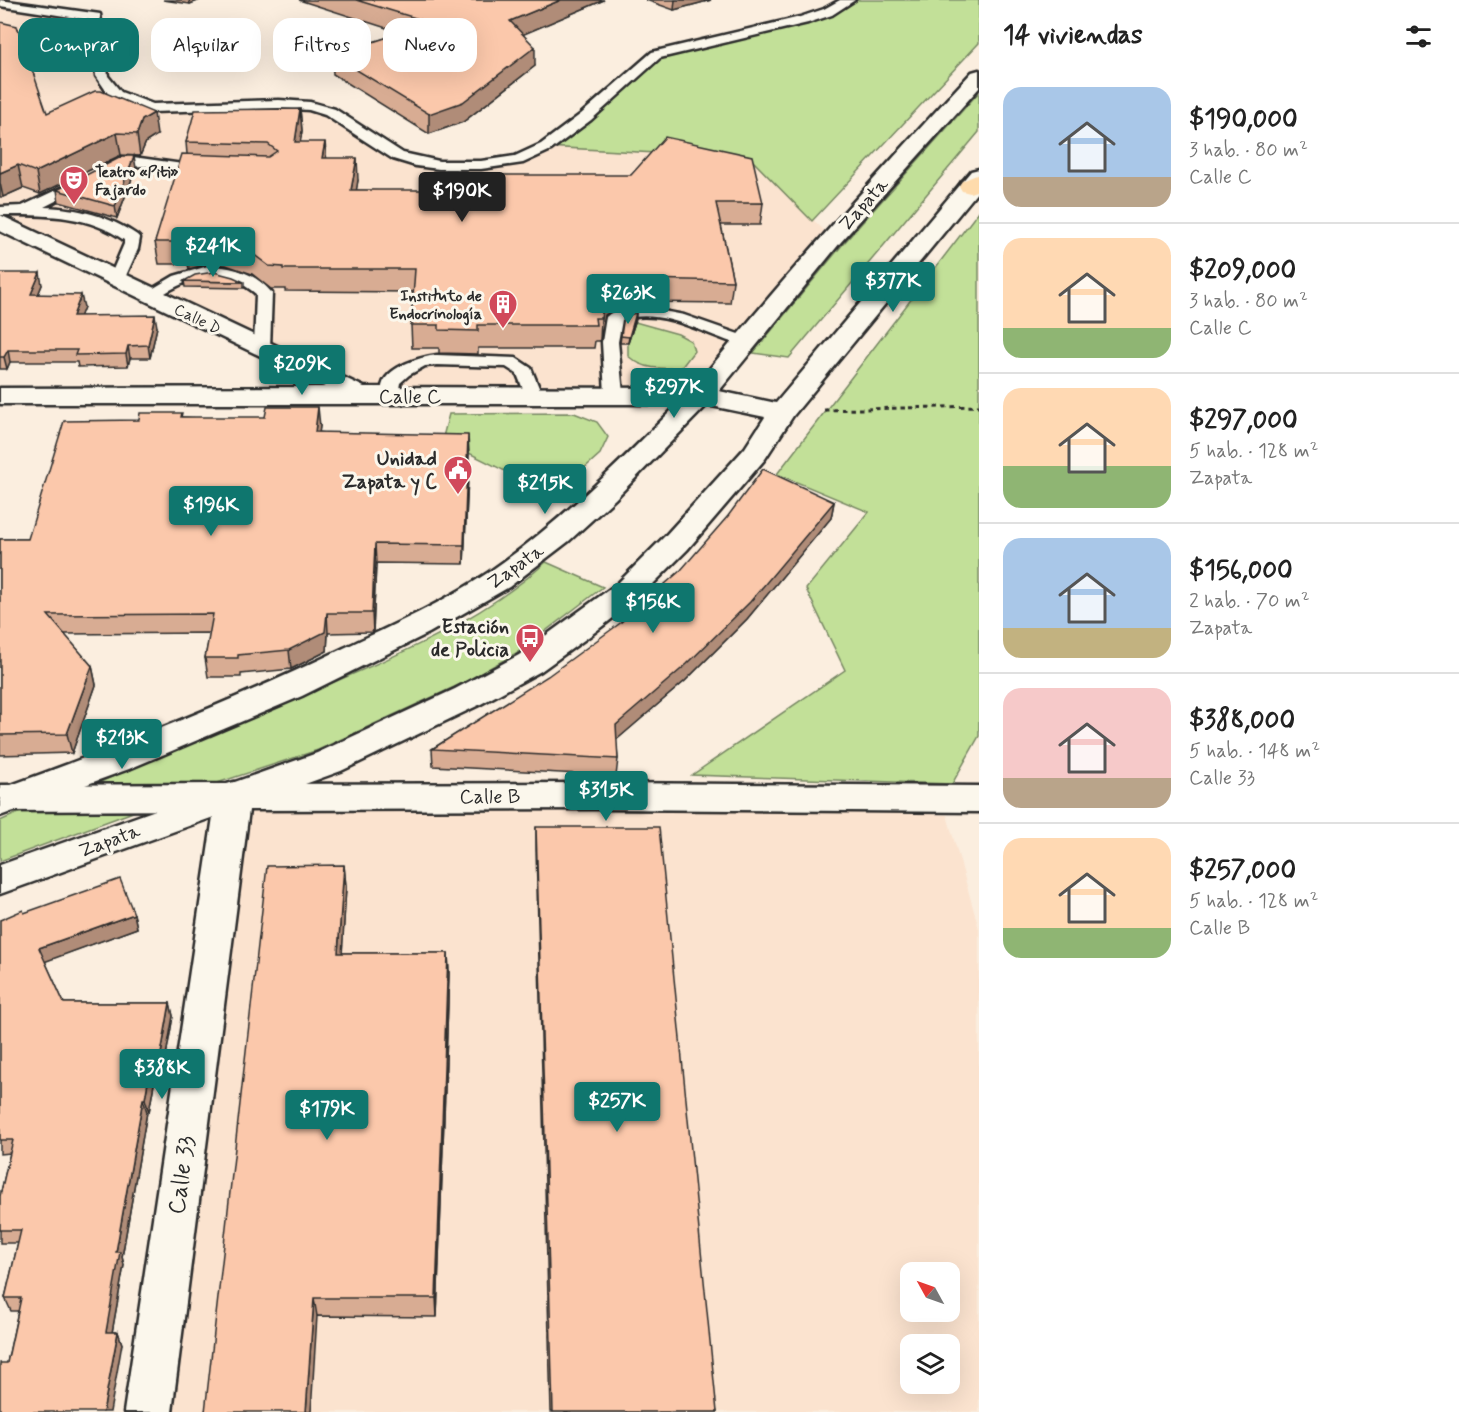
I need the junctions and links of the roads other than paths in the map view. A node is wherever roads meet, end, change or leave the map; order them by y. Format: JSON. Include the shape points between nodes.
{"nodes":[{"id":1,"x":849,"y":0,"type":"edge"},
{"id":2,"x":0,"y":2,"type":"edge"},
{"id":3,"x":979,"y":76,"type":"edge"},
{"id":4,"x":213,"y":171,"type":"edge"},
{"id":5,"x":976,"y":181,"type":"edge"},
{"id":6,"x":26,"y":210,"type":"junction"},
{"id":7,"x":0,"y":211,"type":"edge"},
{"id":8,"x":0,"y":222,"type":"edge"},
{"id":9,"x":117,"y":279,"type":"junction"},
{"id":10,"x":150,"y":295,"type":"junction"},
{"id":11,"x":744,"y":341,"type":"junction"},
{"id":12,"x":262,"y":348,"type":"junction"},
{"id":13,"x":291,"y":362,"type":"junction"},
{"id":14,"x":614,"y":394,"type":"junction"},
{"id":15,"x":264,"y":395,"type":"junction"},
{"id":16,"x":533,"y":395,"type":"junction"},
{"id":17,"x":0,"y":396,"type":"edge"},
{"id":18,"x":378,"y":396,"type":"junction"},
{"id":19,"x":569,"y":396,"type":"junction"},
{"id":20,"x":701,"y":396,"type":"junction"},
{"id":21,"x":782,"y":412,"type":"junction"},
{"id":22,"x":648,"y":450,"type":"junction"},
{"id":23,"x":234,"y":795,"type":"junction"},
{"id":24,"x":4,"y":800,"type":"edge"},
{"id":25,"x":979,"y":800,"type":"edge"},
{"id":26,"x":0,"y":880,"type":"edge"},
{"id":27,"x":148,"y":1412,"type":"edge"}],
"edges":[{"from":1,"to":2,"type":"lane","via":[[804,20],[656,55],[546,147],[518,160],[481,165],[439,165],[398,156],[330,112],[310,106],[152,108],[116,96],[102,76],[96,17]]},
{"from":3,"to":11,"type":"main road","name":"Zapata"},
{"from":4,"to":6,"type":"lane","via":[[122,161]]},
{"from":5,"to":21,"type":"main road","name":"Zapata"},
{"from":6,"to":7,"type":"lane"},
{"from":6,"to":9,"type":"lane","via":[[65,213],[124,231],[132,238],[133,249],[119,268]]},
{"from":8,"to":9,"type":"main road","name":"Calle D"},
{"from":9,"to":10,"type":"main road","name":"Calle D"},
{"from":10,"to":12,"type":"main road","name":"Calle D"},
{"from":10,"to":12,"type":"lane","via":[[180,277],[236,272],[264,292]]},
{"from":11,"to":14,"type":"lane","via":[[682,320],[624,311],[614,317],[610,342]]},
{"from":11,"to":20,"type":"main road","name":"Zapata"},
{"from":12,"to":13,"type":"main road","name":"Calle D"},
{"from":13,"to":15,"type":"main road","via":[[283,384]]},
{"from":13,"to":18,"type":"main road","name":"Calle D"},
{"from":14,"to":19,"type":"main road","name":"Calle C"},
{"from":14,"to":20,"type":"main road","name":"Calle C"},
{"from":15,"to":17,"type":"main road","name":"Calle C"},
{"from":15,"to":18,"type":"main road","name":"Calle C"},
{"from":16,"to":18,"type":"main road","name":"Calle C"},
{"from":16,"to":18,"type":"lane","via":[[525,372],[510,362],[437,360],[421,362],[403,371]]},
{"from":16,"to":19,"type":"main road","name":"Calle C"},
{"from":19,"to":22,"type":"main road","via":[[610,403],[634,413],[644,424]]},
{"from":20,"to":21,"type":"main road","name":"Calle C"},
{"from":20,"to":22,"type":"main road","name":"Zapata"},
{"from":21,"to":23,"type":"main road","name":"Zapata","via":[[755,453],[629,590],[530,663],[467,698],[329,762]]},
{"from":22,"to":24,"type":"main road","name":"Zapata","via":[[559,534],[498,580],[418,626],[290,688],[117,760]]},
{"from":23,"to":24,"type":"main road","name":"Calle B"},
{"from":23,"to":25,"type":"main road","name":"Calle B"},
{"from":23,"to":26,"type":"main road","name":"Zapata"},
{"from":23,"to":27,"type":"main road","name":"Calle 33"}]}
